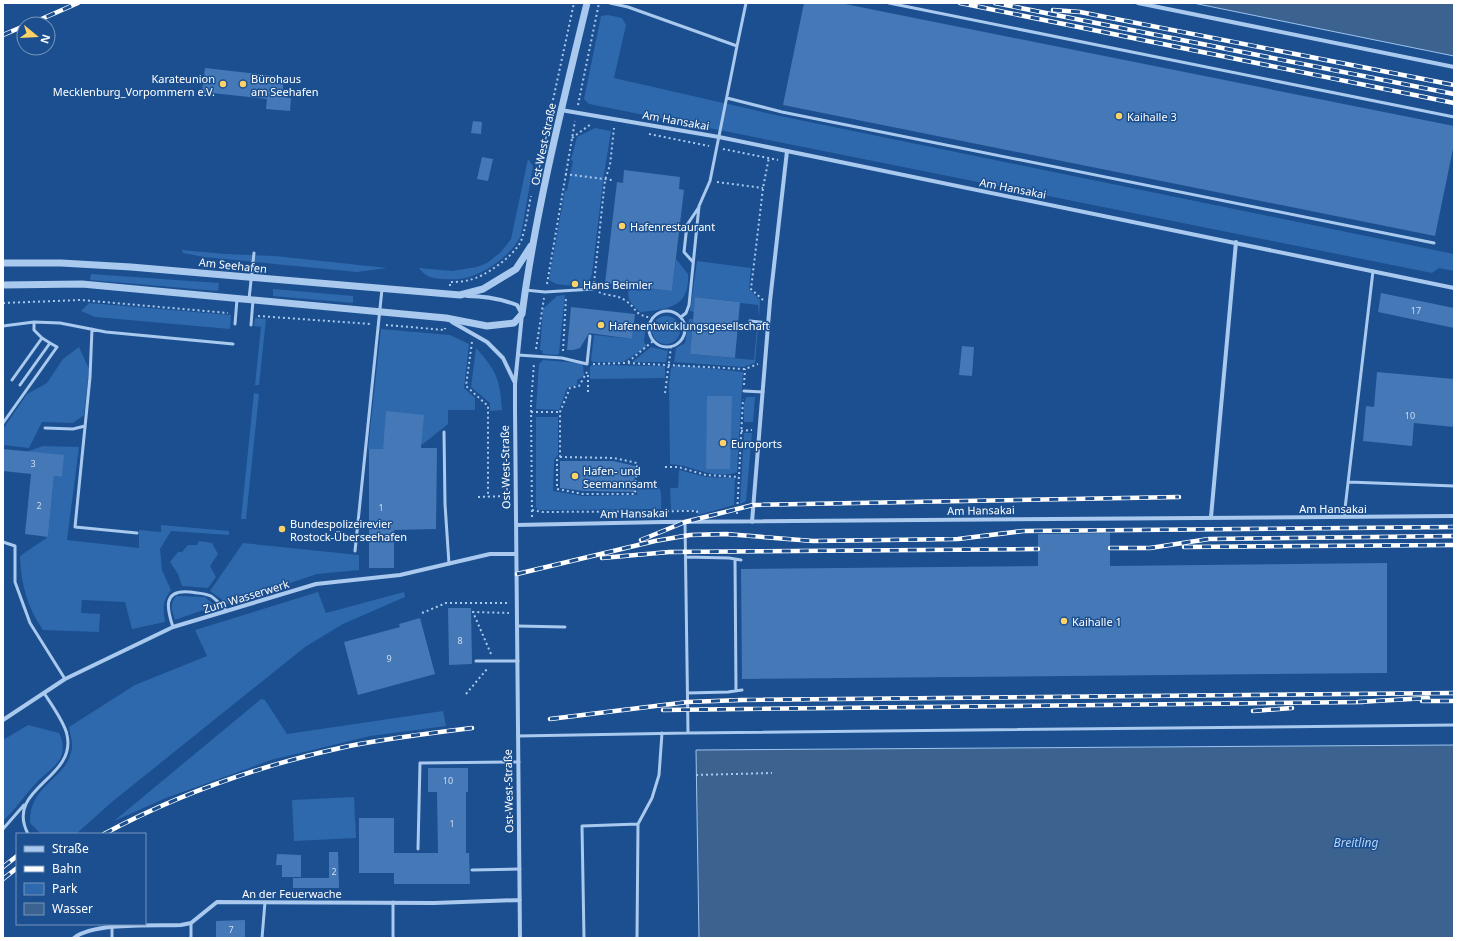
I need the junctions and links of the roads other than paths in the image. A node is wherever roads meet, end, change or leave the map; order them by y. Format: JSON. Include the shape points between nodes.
{"nodes":[{"id":1,"x":587,"y":3,"type":"edge"},
{"id":2,"x":610,"y":3,"type":"edge"},
{"id":3,"x":746,"y":3,"type":"edge"},
{"id":4,"x":889,"y":3,"type":"edge"},
{"id":5,"x":1138,"y":3,"type":"edge"},
{"id":6,"x":736,"y":46,"type":"junction"},
{"id":7,"x":1454,"y":67,"type":"edge"},
{"id":8,"x":727,"y":98,"type":"junction"},
{"id":9,"x":561,"y":110,"type":"junction"},
{"id":10,"x":1454,"y":117,"type":"edge"},
{"id":11,"x":719,"y":137,"type":"junction"},
{"id":12,"x":786,"y":151,"type":"junction"},
{"id":13,"x":700,"y":206,"type":"junction"},
{"id":14,"x":533,"y":242,"type":"junction"},
{"id":15,"x":1236,"y":242,"type":"junction"},
{"id":16,"x":1434,"y":243,"type":"dead end"},
{"id":17,"x":254,"y":253,"type":"dead end"},
{"id":18,"x":693,"y":262,"type":"junction"},
{"id":19,"x":3,"y":263,"type":"edge"},
{"id":20,"x":1373,"y":271,"type":"junction"},
{"id":21,"x":251,"y":278,"type":"junction"},
{"id":22,"x":3,"y":285,"type":"edge"},
{"id":23,"x":1454,"y":288,"type":"edge"},
{"id":24,"x":382,"y":289,"type":"junction"},
{"id":25,"x":594,"y":289,"type":"road end"},
{"id":26,"x":525,"y":290,"type":"junction"},
{"id":27,"x":460,"y":295,"type":"junction"},
{"id":28,"x":237,"y":299,"type":"junction"},
{"id":29,"x":251,"y":300,"type":"junction"},
{"id":30,"x":380,"y":312,"type":"junction"},
{"id":31,"x":522,"y":314,"type":"junction"},
{"id":32,"x":681,"y":317,"type":"junction"},
{"id":33,"x":446,"y":318,"type":"junction"},
{"id":34,"x":750,"y":321,"type":"dead end"},
{"id":35,"x":34,"y":322,"type":"junction"},
{"id":36,"x":768,"y":323,"type":"junction"},
{"id":37,"x":235,"y":324,"type":"dead end"},
{"id":38,"x":3,"y":326,"type":"edge"},
{"id":39,"x":251,"y":326,"type":"dead end"},
{"id":40,"x":92,"y":330,"type":"junction"},
{"id":41,"x":590,"y":336,"type":"dead end"},
{"id":42,"x":42,"y":338,"type":"junction"},
{"id":43,"x":50,"y":343,"type":"junction"},
{"id":44,"x":233,"y":344,"type":"dead end"},
{"id":45,"x":518,"y":355,"type":"junction"},
{"id":46,"x":12,"y":380,"type":"dead end"},
{"id":47,"x":515,"y":384,"type":"junction"},
{"id":48,"x":20,"y":385,"type":"dead end"},
{"id":49,"x":744,"y":391,"type":"road end"},
{"id":50,"x":763,"y":392,"type":"junction"},
{"id":51,"x":3,"y":423,"type":"edge"},
{"id":52,"x":85,"y":426,"type":"junction"},
{"id":53,"x":45,"y":428,"type":"dead end"},
{"id":54,"x":444,"y":432,"type":"dead end"},
{"id":55,"x":1349,"y":482,"type":"junction"},
{"id":56,"x":1454,"y":486,"type":"edge"},
{"id":57,"x":1454,"y":516,"type":"edge"},
{"id":58,"x":1211,"y":517,"type":"junction"},
{"id":59,"x":1344,"y":517,"type":"junction"},
{"id":60,"x":686,"y":522,"type":"junction"},
{"id":61,"x":752,"y":522,"type":"junction"},
{"id":62,"x":516,"y":525,"type":"junction"},
{"id":63,"x":137,"y":533,"type":"dead end"},
{"id":64,"x":3,"y":542,"type":"edge"},
{"id":65,"x":355,"y":551,"type":"dead end"},
{"id":66,"x":516,"y":554,"type":"junction"},
{"id":67,"x":686,"y":557,"type":"junction"},
{"id":68,"x":735,"y":559,"type":"junction"},
{"id":69,"x":741,"y":560,"type":"dead end"},
{"id":70,"x":449,"y":564,"type":"junction"},
{"id":71,"x":227,"y":611,"type":"junction"},
{"id":72,"x":517,"y":626,"type":"junction"},
{"id":73,"x":173,"y":627,"type":"junction"},
{"id":74,"x":565,"y":627,"type":"dead end"},
{"id":75,"x":476,"y":661,"type":"dead end"},
{"id":76,"x":518,"y":661,"type":"junction"},
{"id":77,"x":65,"y":679,"type":"junction"},
{"id":78,"x":742,"y":690,"type":"dead end"},
{"id":79,"x":736,"y":691,"type":"junction"},
{"id":80,"x":44,"y":693,"type":"junction"},
{"id":81,"x":688,"y":694,"type":"junction"},
{"id":82,"x":3,"y":720,"type":"edge"},
{"id":83,"x":1454,"y":725,"type":"edge"},
{"id":84,"x":662,"y":733,"type":"junction"},
{"id":85,"x":688,"y":733,"type":"junction"},
{"id":86,"x":518,"y":736,"type":"junction"},
{"id":87,"x":518,"y":762,"type":"junction"},
{"id":88,"x":24,"y":805,"type":"junction"},
{"id":89,"x":638,"y":824,"type":"junction"},
{"id":90,"x":3,"y":829,"type":"edge"},
{"id":91,"x":28,"y":833,"type":"edge"},
{"id":92,"x":418,"y":849,"type":"dead end"},
{"id":93,"x":520,"y":869,"type":"junction"},
{"id":94,"x":472,"y":870,"type":"dead end"},
{"id":95,"x":520,"y":900,"type":"junction"},
{"id":96,"x":265,"y":902,"type":"junction"},
{"id":97,"x":393,"y":902,"type":"junction"},
{"id":98,"x":191,"y":923,"type":"junction"},
{"id":99,"x":112,"y":927,"type":"junction"},
{"id":100,"x":74,"y":938,"type":"edge"},
{"id":101,"x":112,"y":938,"type":"edge"},
{"id":102,"x":191,"y":938,"type":"edge"},
{"id":103,"x":262,"y":938,"type":"edge"},
{"id":104,"x":393,"y":938,"type":"edge"},
{"id":105,"x":520,"y":938,"type":"edge"},
{"id":106,"x":584,"y":938,"type":"edge"},
{"id":107,"x":637,"y":938,"type":"edge"}],
"edges":[{"from":1,"to":9,"type":"street","name":"Ost-West-Straße"},
{"from":2,"to":6,"type":"lane","via":[[628,7]]},
{"from":3,"to":6,"type":"lane"},
{"from":4,"to":10,"type":"lane"},
{"from":5,"to":7,"type":"street"},
{"from":6,"to":8,"type":"lane"},
{"from":8,"to":11,"type":"lane"},
{"from":8,"to":16,"type":"lane","via":[[782,112]]},
{"from":9,"to":11,"type":"street","name":"Am Hansakai"},
{"from":9,"to":14,"type":"street","name":"Ost-West-Straße"},
{"from":11,"to":12,"type":"street","name":"Am Hansakai"},
{"from":11,"to":13,"type":"lane","via":[[710,181]]},
{"from":12,"to":15,"type":"street","name":"Am Hansakai"},
{"from":12,"to":36,"type":"street"},
{"from":13,"to":18,"type":"lane"},
{"from":13,"to":18,"type":"lane","via":[[687,225],[684,252]]},
{"from":14,"to":26,"type":"street","name":"Ost-West-Straße"},
{"from":14,"to":27,"type":"street","name":"Am Seehafen","via":[[516,269],[483,288]]},
{"from":15,"to":20,"type":"street","name":"Am Hansakai"},
{"from":15,"to":58,"type":"street"},
{"from":17,"to":21,"type":"lane"},
{"from":18,"to":32,"type":"lane","via":[[689,305]]},
{"from":19,"to":21,"type":"street","name":"Am Seehafen","via":[[83,264]]},
{"from":20,"to":23,"type":"street","name":"Am Hansakai"},
{"from":20,"to":55,"type":"lane"},
{"from":21,"to":24,"type":"street","name":"Am Seehafen"},
{"from":21,"to":29,"type":"lane"},
{"from":22,"to":28,"type":"street","via":[[82,284]]},
{"from":24,"to":27,"type":"street","name":"Am Seehafen"},
{"from":24,"to":30,"type":"lane"},
{"from":25,"to":26,"type":"lane","via":[[545,292]]},
{"from":26,"to":31,"type":"street","name":"Ost-West-Straße"},
{"from":27,"to":31,"type":"street","name":"Am Seehafen","via":[[506,301],[517,305]]},
{"from":28,"to":29,"type":"street"},
{"from":28,"to":37,"type":"lane"},
{"from":29,"to":30,"type":"street"},
{"from":29,"to":39,"type":"lane"},
{"from":30,"to":33,"type":"street"},
{"from":30,"to":65,"type":"lane"},
{"from":31,"to":33,"type":"street","via":[[514,323],[503,326],[487,326]]},
{"from":31,"to":45,"type":"street","name":"Ost-West-Straße"},
{"from":32,"to":32,"type":"lane","via":[[671,311],[660,311],[652,318],[648,330],[653,341],[658,345],[670,347],[680,342],[685,327]]},
{"from":33,"to":47,"type":"street","via":[[487,342],[503,358]]},
{"from":34,"to":36,"type":"lane"},
{"from":35,"to":38,"type":"lane"},
{"from":35,"to":40,"type":"lane","via":[[60,323]]},
{"from":35,"to":42,"type":"lane","via":[[34,330]]},
{"from":36,"to":50,"type":"street"},
{"from":40,"to":44,"type":"lane"},
{"from":40,"to":52,"type":"lane"},
{"from":41,"to":45,"type":"lane","via":[[588,364],[562,358]]},
{"from":42,"to":43,"type":"lane"},
{"from":42,"to":46,"type":"lane"},
{"from":43,"to":48,"type":"lane"},
{"from":43,"to":51,"type":"lane","via":[[57,347]]},
{"from":45,"to":47,"type":"street","name":"Ost-West-Straße"},
{"from":47,"to":62,"type":"street","name":"Ost-West-Straße"},
{"from":49,"to":50,"type":"lane"},
{"from":50,"to":61,"type":"street"},
{"from":52,"to":53,"type":"lane","via":[[73,429]]},
{"from":52,"to":63,"type":"lane","via":[[75,527]]},
{"from":54,"to":70,"type":"lane"},
{"from":55,"to":56,"type":"lane"},
{"from":55,"to":59,"type":"lane"},
{"from":57,"to":59,"type":"street","name":"Am Hansakai"},
{"from":58,"to":59,"type":"street","name":"Am Hansakai"},
{"from":58,"to":61,"type":"street","name":"Am Hansakai"},
{"from":60,"to":61,"type":"street","name":"Am Hansakai"},
{"from":60,"to":62,"type":"street","name":"Am Hansakai"},
{"from":60,"to":67,"type":"lane"},
{"from":62,"to":66,"type":"street","name":"Ost-West-Straße"},
{"from":64,"to":77,"type":"lane","via":[[15,546],[16,582],[30,623]]},
{"from":66,"to":70,"type":"street","name":"Zum Wasserwerk","via":[[490,554]]},
{"from":66,"to":72,"type":"street","name":"Ost-West-Straße"},
{"from":67,"to":68,"type":"lane"},
{"from":67,"to":81,"type":"lane"},
{"from":68,"to":69,"type":"lane"},
{"from":68,"to":79,"type":"lane"},
{"from":70,"to":71,"type":"street","name":"Zum Wasserwerk","via":[[400,575],[316,584]]},
{"from":71,"to":73,"type":"street","name":"Zum Wasserwerk"},
{"from":71,"to":73,"type":"lane","via":[[211,596],[177,592],[168,602],[167,610]]},
{"from":72,"to":74,"type":"lane"},
{"from":72,"to":76,"type":"street","name":"Ost-West-Straße"},
{"from":73,"to":77,"type":"street","name":"Zum Wasserwerk"},
{"from":75,"to":76,"type":"lane"},
{"from":76,"to":86,"type":"street","name":"Ost-West-Straße"},
{"from":77,"to":80,"type":"street","name":"Zum Wasserwerk"},
{"from":78,"to":79,"type":"lane"},
{"from":79,"to":81,"type":"lane"},
{"from":80,"to":82,"type":"street","name":"Zum Wasserwerk"},
{"from":80,"to":88,"type":"lane","via":[[67,735],[66,758]]},
{"from":81,"to":85,"type":"lane"},
{"from":83,"to":85,"type":"lane"},
{"from":84,"to":85,"type":"lane"},
{"from":84,"to":86,"type":"lane"},
{"from":84,"to":89,"type":"lane","via":[[659,775],[652,798]]},
{"from":86,"to":87,"type":"street","name":"Ost-West-Straße"},
{"from":87,"to":92,"type":"lane","via":[[420,763]]},
{"from":87,"to":93,"type":"street","name":"Ost-West-Straße"},
{"from":88,"to":90,"type":"lane"},
{"from":88,"to":91,"type":"lane","via":[[23,824]]},
{"from":89,"to":106,"type":"lane","via":[[582,826]]},
{"from":89,"to":107,"type":"lane"},
{"from":93,"to":94,"type":"lane"},
{"from":93,"to":95,"type":"street","name":"Ost-West-Straße"},
{"from":95,"to":97,"type":"street","name":"An der Feuerwache"},
{"from":95,"to":105,"type":"street","name":"Ost-West-Straße"},
{"from":96,"to":97,"type":"street","name":"An der Feuerwache"},
{"from":96,"to":98,"type":"street","name":"An der Feuerwache","via":[[217,902]]},
{"from":96,"to":103,"type":"lane"},
{"from":97,"to":104,"type":"lane"},
{"from":98,"to":99,"type":"street"},
{"from":98,"to":102,"type":"lane"},
{"from":99,"to":100,"type":"street","via":[[90,930]]},
{"from":99,"to":101,"type":"lane"}]}
